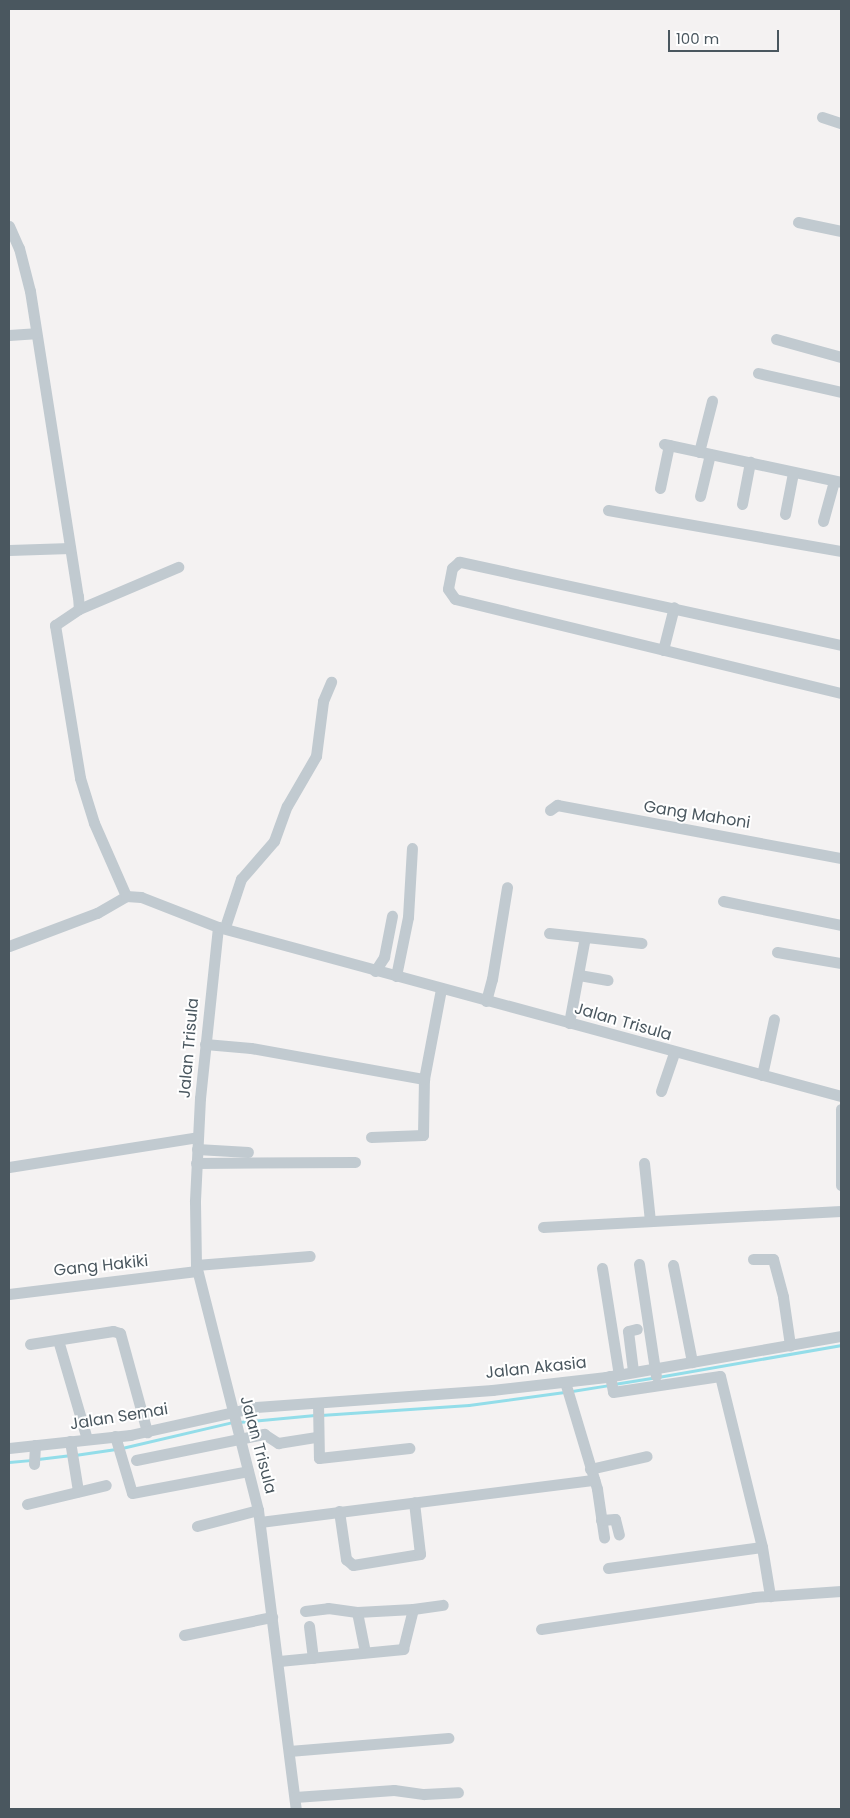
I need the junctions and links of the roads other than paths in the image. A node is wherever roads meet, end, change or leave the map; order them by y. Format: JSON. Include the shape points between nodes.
{"nodes":[{"id":1,"x":822,"y":117,"type":"dead end"},
{"id":2,"x":841,"y":124,"type":"edge"},
{"id":3,"x":798,"y":222,"type":"dead end"},
{"id":4,"x":9,"y":226,"type":"edge"},
{"id":5,"x":841,"y":231,"type":"edge"},
{"id":6,"x":35,"y":333,"type":"junction"},
{"id":7,"x":9,"y":335,"type":"edge"},
{"id":8,"x":776,"y":339,"type":"dead end"},
{"id":9,"x":841,"y":357,"type":"edge"},
{"id":10,"x":758,"y":373,"type":"dead end"},
{"id":11,"x":841,"y":392,"type":"edge"},
{"id":12,"x":712,"y":401,"type":"dead end"},
{"id":13,"x":704,"y":453,"type":"junction"},
{"id":14,"x":750,"y":462,"type":"junction"},
{"id":15,"x":793,"y":473,"type":"junction"},
{"id":16,"x":838,"y":482,"type":"edge"},
{"id":17,"x":660,"y":488,"type":"dead end"},
{"id":18,"x":700,"y":496,"type":"dead end"},
{"id":19,"x":742,"y":504,"type":"dead end"},
{"id":20,"x":608,"y":510,"type":"dead end"},
{"id":21,"x":785,"y":514,"type":"dead end"},
{"id":22,"x":823,"y":521,"type":"dead end"},
{"id":23,"x":70,"y":548,"type":"junction"},
{"id":24,"x":9,"y":550,"type":"edge"},
{"id":25,"x":841,"y":551,"type":"edge"},
{"id":26,"x":178,"y":567,"type":"dead end"},
{"id":27,"x":79,"y":603,"type":"junction"},
{"id":28,"x":674,"y":607,"type":"junction"},
{"id":29,"x":841,"y":645,"type":"edge"},
{"id":30,"x":663,"y":650,"type":"junction"},
{"id":31,"x":331,"y":682,"type":"dead end"},
{"id":32,"x":841,"y":693,"type":"edge"},
{"id":33,"x":550,"y":810,"type":"dead end"},
{"id":34,"x":412,"y":848,"type":"dead end"},
{"id":35,"x":841,"y":858,"type":"edge"},
{"id":36,"x":507,"y":887,"type":"dead end"},
{"id":37,"x":126,"y":896,"type":"junction"},
{"id":38,"x":723,"y":901,"type":"dead end"},
{"id":39,"x":392,"y":916,"type":"dead end"},
{"id":40,"x":841,"y":925,"type":"edge"},
{"id":41,"x":222,"y":927,"type":"junction"},
{"id":42,"x":549,"y":933,"type":"dead end"},
{"id":43,"x":585,"y":938,"type":"junction"},
{"id":44,"x":641,"y":944,"type":"dead end"},
{"id":45,"x":9,"y":946,"type":"edge"},
{"id":46,"x":777,"y":952,"type":"dead end"},
{"id":47,"x":841,"y":964,"type":"edge"},
{"id":48,"x":375,"y":971,"type":"junction"},
{"id":49,"x":579,"y":975,"type":"junction"},
{"id":50,"x":396,"y":976,"type":"junction"},
{"id":51,"x":608,"y":980,"type":"dead end"},
{"id":52,"x":441,"y":989,"type":"junction"},
{"id":53,"x":486,"y":1001,"type":"junction"},
{"id":54,"x":774,"y":1019,"type":"dead end"},
{"id":55,"x":569,"y":1023,"type":"junction"},
{"id":56,"x":205,"y":1044,"type":"junction"},
{"id":57,"x":674,"y":1053,"type":"junction"},
{"id":58,"x":762,"y":1076,"type":"junction"},
{"id":59,"x":424,"y":1079,"type":"junction"},
{"id":60,"x":661,"y":1091,"type":"dead end"},
{"id":61,"x":841,"y":1096,"type":"edge"},
{"id":62,"x":841,"y":1117,"type":"edge"},
{"id":63,"x":198,"y":1137,"type":"junction"},
{"id":64,"x":371,"y":1137,"type":"dead end"},
{"id":65,"x":197,"y":1150,"type":"junction"},
{"id":66,"x":248,"y":1152,"type":"dead end"},
{"id":67,"x":355,"y":1162,"type":"dead end"},
{"id":68,"x":196,"y":1163,"type":"junction"},
{"id":69,"x":644,"y":1163,"type":"dead end"},
{"id":70,"x":9,"y":1167,"type":"edge"},
{"id":71,"x":841,"y":1185,"type":"edge"},
{"id":72,"x":841,"y":1211,"type":"edge"},
{"id":73,"x":650,"y":1221,"type":"junction"},
{"id":74,"x":543,"y":1227,"type":"dead end"},
{"id":75,"x":310,"y":1256,"type":"dead end"},
{"id":76,"x":753,"y":1259,"type":"dead end"},
{"id":77,"x":639,"y":1264,"type":"dead end"},
{"id":78,"x":674,"y":1266,"type":"dead end"},
{"id":79,"x":197,"y":1268,"type":"junction"},
{"id":80,"x":602,"y":1268,"type":"dead end"},
{"id":81,"x":9,"y":1294,"type":"edge"},
{"id":82,"x":637,"y":1330,"type":"dead end"},
{"id":83,"x":841,"y":1336,"type":"edge"},
{"id":84,"x":58,"y":1340,"type":"junction"},
{"id":85,"x":30,"y":1344,"type":"dead end"},
{"id":86,"x":790,"y":1345,"type":"junction"},
{"id":87,"x":692,"y":1362,"type":"junction"},
{"id":88,"x":655,"y":1369,"type":"junction"},
{"id":89,"x":633,"y":1371,"type":"junction"},
{"id":90,"x":612,"y":1380,"type":"junction"},
{"id":91,"x":657,"y":1385,"type":"junction"},
{"id":92,"x":566,"y":1386,"type":"junction"},
{"id":93,"x":318,"y":1403,"type":"junction"},
{"id":94,"x":234,"y":1416,"type":"junction"},
{"id":95,"x":147,"y":1432,"type":"junction"},
{"id":96,"x":317,"y":1437,"type":"junction"},
{"id":97,"x":240,"y":1438,"type":"junction"},
{"id":98,"x":87,"y":1439,"type":"junction"},
{"id":99,"x":115,"y":1439,"type":"junction"},
{"id":100,"x":71,"y":1446,"type":"junction"},
{"id":101,"x":9,"y":1448,"type":"edge"},
{"id":102,"x":409,"y":1448,"type":"dead end"},
{"id":103,"x":647,"y":1456,"type":"dead end"},
{"id":104,"x":136,"y":1460,"type":"dead end"},
{"id":105,"x":248,"y":1471,"type":"junction"},
{"id":106,"x":592,"y":1475,"type":"junction"},
{"id":107,"x":106,"y":1485,"type":"dead end"},
{"id":108,"x":78,"y":1491,"type":"junction"},
{"id":109,"x":414,"y":1502,"type":"junction"},
{"id":110,"x":27,"y":1504,"type":"dead end"},
{"id":111,"x":258,"y":1510,"type":"junction"},
{"id":112,"x":339,"y":1512,"type":"junction"},
{"id":113,"x":601,"y":1520,"type":"junction"},
{"id":114,"x":260,"y":1522,"type":"junction"},
{"id":115,"x":197,"y":1526,"type":"dead end"},
{"id":116,"x":619,"y":1535,"type":"dead end"},
{"id":117,"x":604,"y":1537,"type":"dead end"},
{"id":118,"x":762,"y":1547,"type":"junction"},
{"id":119,"x":608,"y":1568,"type":"dead end"},
{"id":120,"x":841,"y":1591,"type":"edge"},
{"id":121,"x":770,"y":1596,"type":"junction"},
{"id":122,"x":443,"y":1605,"type":"dead end"},
{"id":123,"x":413,"y":1609,"type":"junction"},
{"id":124,"x":305,"y":1611,"type":"dead end"},
{"id":125,"x":357,"y":1612,"type":"junction"},
{"id":126,"x":272,"y":1617,"type":"junction"},
{"id":127,"x":308,"y":1626,"type":"dead end"},
{"id":128,"x":541,"y":1629,"type":"dead end"},
{"id":129,"x":184,"y":1634,"type":"dead end"},
{"id":130,"x":365,"y":1652,"type":"junction"},
{"id":131,"x":313,"y":1658,"type":"junction"},
{"id":132,"x":279,"y":1661,"type":"junction"},
{"id":133,"x":448,"y":1738,"type":"dead end"},
{"id":134,"x":290,"y":1751,"type":"junction"},
{"id":135,"x":458,"y":1792,"type":"dead end"},
{"id":136,"x":295,"y":1797,"type":"junction"},
{"id":137,"x":296,"y":1809,"type":"edge"}],
"edges":[{"from":1,"to":2,"type":"street"},
{"from":3,"to":5,"type":"street"},
{"from":4,"to":6,"type":"street","via":[[19,248],[30,291]]},
{"from":6,"to":7,"type":"street"},
{"from":6,"to":23,"type":"street"},
{"from":8,"to":9,"type":"street"},
{"from":10,"to":11,"type":"street"},
{"from":12,"to":13,"type":"street"},
{"from":13,"to":14,"type":"street"},
{"from":13,"to":17,"type":"street","via":[[667,445]]},
{"from":13,"to":18,"type":"street"},
{"from":14,"to":15,"type":"street"},
{"from":14,"to":19,"type":"street"},
{"from":15,"to":16,"type":"street"},
{"from":15,"to":21,"type":"street"},
{"from":16,"to":22,"type":"street"},
{"from":20,"to":25,"type":"street"},
{"from":23,"to":24,"type":"street"},
{"from":23,"to":27,"type":"street"},
{"from":26,"to":27,"type":"street"},
{"from":27,"to":37,"type":"street","via":[[56,622],[55,631],[86,802]]},
{"from":28,"to":29,"type":"street"},
{"from":28,"to":30,"type":"street"},
{"from":28,"to":30,"type":"street","via":[[459,562],[452,568],[448,589],[455,599]]},
{"from":30,"to":32,"type":"street"},
{"from":31,"to":41,"type":"street","via":[[323,701],[316,756],[287,806],[274,841],[242,879]]},
{"from":33,"to":35,"type":"street","name":"Gang Mahoni","via":[[557,805]]},
{"from":34,"to":50,"type":"street","via":[[408,917]]},
{"from":36,"to":53,"type":"street"},
{"from":37,"to":41,"type":"street","via":[[150,900]]},
{"from":37,"to":45,"type":"street","via":[[97,913]]},
{"from":38,"to":40,"type":"street"},
{"from":39,"to":48,"type":"street","via":[[384,957]]},
{"from":41,"to":48,"type":"street","name":"Jalan Trisula"},
{"from":41,"to":56,"type":"street","name":"Jalan Trisula"},
{"from":42,"to":43,"type":"street"},
{"from":43,"to":44,"type":"street"},
{"from":43,"to":49,"type":"street"},
{"from":46,"to":47,"type":"street"},
{"from":48,"to":50,"type":"street","name":"Jalan Trisula"},
{"from":49,"to":51,"type":"street"},
{"from":49,"to":55,"type":"street"},
{"from":50,"to":52,"type":"street","name":"Jalan Trisula"},
{"from":52,"to":53,"type":"street","name":"Jalan Trisula"},
{"from":52,"to":59,"type":"street"},
{"from":53,"to":55,"type":"street","name":"Jalan Trisula"},
{"from":54,"to":58,"type":"street"},
{"from":55,"to":57,"type":"street","name":"Jalan Trisula"},
{"from":56,"to":59,"type":"street","via":[[250,1048]]},
{"from":56,"to":63,"type":"street","name":"Jalan Trisula"},
{"from":57,"to":58,"type":"street","name":"Jalan Trisula"},
{"from":57,"to":60,"type":"street"},
{"from":58,"to":61,"type":"street","name":"Jalan Trisula"},
{"from":59,"to":64,"type":"street","via":[[423,1135]]},
{"from":62,"to":71,"type":"street"},
{"from":63,"to":65,"type":"street","name":"Jalan Trisula"},
{"from":63,"to":70,"type":"street"},
{"from":65,"to":66,"type":"street"},
{"from":65,"to":68,"type":"street","name":"Jalan Trisula"},
{"from":67,"to":68,"type":"street"},
{"from":68,"to":79,"type":"street","name":"Jalan Trisula"},
{"from":69,"to":73,"type":"street"},
{"from":72,"to":73,"type":"street"},
{"from":73,"to":74,"type":"street"},
{"from":75,"to":79,"type":"street","name":"Gang Hakiki"},
{"from":76,"to":86,"type":"street","via":[[773,1259]]},
{"from":77,"to":88,"type":"street"},
{"from":78,"to":87,"type":"street"},
{"from":79,"to":81,"type":"street","name":"Gang Hakiki"},
{"from":79,"to":94,"type":"street","name":"Jalan Trisula"},
{"from":80,"to":90,"type":"street"},
{"from":82,"to":89,"type":"street","via":[[628,1331]]},
{"from":83,"to":86,"type":"street","name":"Jalan Akasia"},
{"from":84,"to":85,"type":"street"},
{"from":84,"to":95,"type":"street","via":[[114,1331],[120,1333]]},
{"from":84,"to":98,"type":"street"},
{"from":86,"to":87,"type":"street","name":"Jalan Akasia"},
{"from":87,"to":88,"type":"street","name":"Jalan Akasia"},
{"from":88,"to":89,"type":"street","name":"Jalan Akasia"},
{"from":88,"to":91,"type":"street"},
{"from":89,"to":90,"type":"street","name":"Jalan Akasia"},
{"from":90,"to":91,"type":"street"},
{"from":90,"to":92,"type":"street","name":"Jalan Akasia"},
{"from":91,"to":118,"type":"street","via":[[720,1376]]},
{"from":92,"to":93,"type":"street","name":"Jalan Akasia"},
{"from":92,"to":106,"type":"street"},
{"from":93,"to":94,"type":"street","name":"Jalan Akasia"},
{"from":93,"to":96,"type":"street"},
{"from":94,"to":95,"type":"street","name":"Jalan Semai"},
{"from":94,"to":97,"type":"street","name":"Jalan Trisula"},
{"from":95,"to":99,"type":"street","name":"Jalan Semai"},
{"from":96,"to":97,"type":"street","via":[[278,1442],[264,1434]]},
{"from":96,"to":102,"type":"street","via":[[319,1458]]},
{"from":97,"to":104,"type":"street"},
{"from":97,"to":105,"type":"street","name":"Jalan Trisula"},
{"from":98,"to":99,"type":"street","name":"Jalan Semai"},
{"from":98,"to":100,"type":"street","name":"Jalan Semai"},
{"from":99,"to":105,"type":"street","via":[[132,1493]]},
{"from":100,"to":101,"type":"street","name":"Jalan Semai","via":[[35,1454]]},
{"from":100,"to":108,"type":"street"},
{"from":103,"to":106,"type":"street"},
{"from":105,"to":111,"type":"street","name":"Jalan Trisula"},
{"from":106,"to":109,"type":"street"},
{"from":106,"to":113,"type":"street"},
{"from":107,"to":108,"type":"street"},
{"from":108,"to":110,"type":"street"},
{"from":109,"to":112,"type":"street"},
{"from":109,"to":112,"type":"street","via":[[420,1554],[353,1565],[346,1559]]},
{"from":111,"to":114,"type":"street","name":"Jalan Trisula"},
{"from":111,"to":115,"type":"street"},
{"from":112,"to":114,"type":"street"},
{"from":113,"to":116,"type":"street","via":[[615,1519]]},
{"from":113,"to":117,"type":"street"},
{"from":114,"to":126,"type":"street","name":"Jalan Trisula"},
{"from":118,"to":119,"type":"street"},
{"from":118,"to":121,"type":"street"},
{"from":120,"to":121,"type":"street"},
{"from":121,"to":128,"type":"street"},
{"from":122,"to":123,"type":"street"},
{"from":123,"to":125,"type":"street"},
{"from":123,"to":130,"type":"street","via":[[406,1647]]},
{"from":124,"to":125,"type":"street","via":[[328,1608]]},
{"from":125,"to":130,"type":"street"},
{"from":126,"to":129,"type":"street"},
{"from":126,"to":132,"type":"street","name":"Jalan Trisula"},
{"from":127,"to":131,"type":"street"},
{"from":130,"to":131,"type":"street"},
{"from":131,"to":132,"type":"street"},
{"from":132,"to":134,"type":"street","name":"Jalan Trisula"},
{"from":133,"to":134,"type":"street"},
{"from":134,"to":136,"type":"street","name":"Jalan Trisula"},
{"from":135,"to":136,"type":"street","via":[[424,1794],[394,1790]]},
{"from":136,"to":137,"type":"street","name":"Jalan Trisula"}]}
